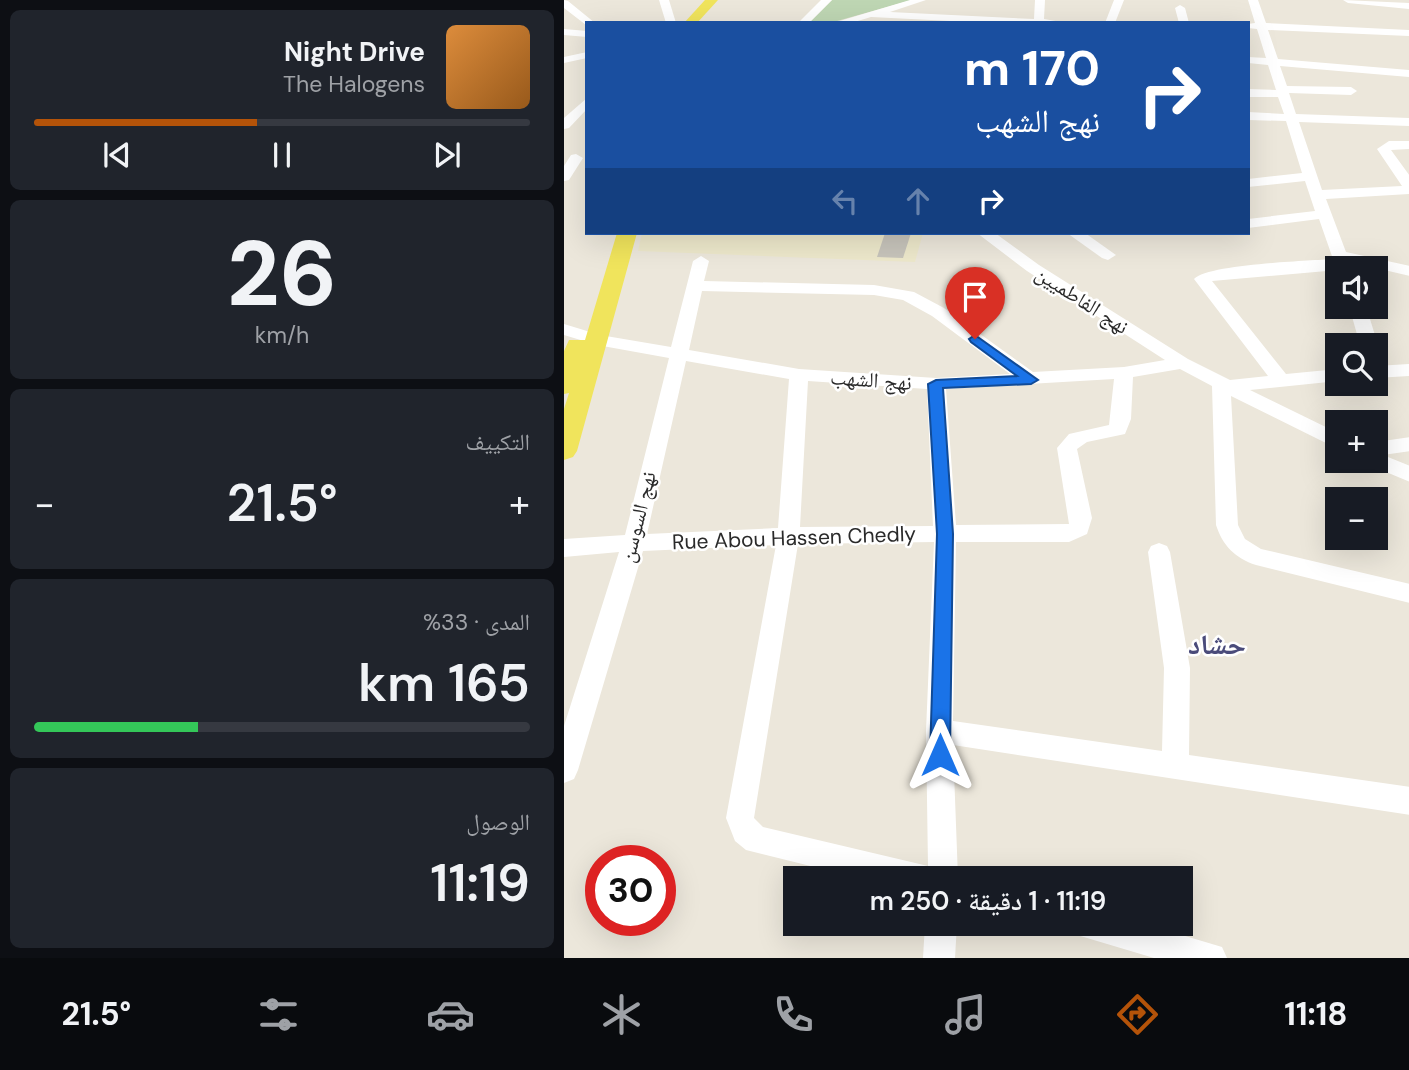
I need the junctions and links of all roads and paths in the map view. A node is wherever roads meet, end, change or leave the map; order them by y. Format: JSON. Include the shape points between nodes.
{"nodes":[{"id":1,"x":664,"y":0,"type":"edge"},
{"id":2,"x":712,"y":0,"type":"edge"},
{"id":3,"x":720,"y":0,"type":"edge"},
{"id":4,"x":826,"y":0,"type":"edge"},
{"id":5,"x":921,"y":0,"type":"edge"},
{"id":6,"x":1040,"y":0,"type":"edge"},
{"id":7,"x":1119,"y":0,"type":"edge"},
{"id":8,"x":1254,"y":0,"type":"edge"},
{"id":9,"x":1348,"y":0,"type":"edge"},
{"id":10,"x":564,"y":3,"type":"edge"},
{"id":11,"x":1405,"y":4,"type":"edge"},
{"id":12,"x":1180,"y":8,"type":"dead end"},
{"id":13,"x":871,"y":14,"type":"junction"},
{"id":14,"x":587,"y":21,"type":"edge"},
{"id":15,"x":670,"y":21,"type":"edge"},
{"id":16,"x":693,"y":21,"type":"edge"},
{"id":17,"x":702,"y":21,"type":"edge"},
{"id":18,"x":805,"y":21,"type":"edge"},
{"id":19,"x":845,"y":21,"type":"edge"},
{"id":20,"x":1018,"y":21,"type":"edge"},
{"id":21,"x":1039,"y":21,"type":"edge"},
{"id":22,"x":1111,"y":21,"type":"edge"},
{"id":23,"x":1183,"y":21,"type":"edge"},
{"id":24,"x":1255,"y":26,"type":"edge"},
{"id":25,"x":564,"y":32,"type":"edge"},
{"id":26,"x":1409,"y":32,"type":"edge"},
{"id":27,"x":585,"y":33,"type":"edge"},
{"id":28,"x":585,"y":55,"type":"edge"},
{"id":29,"x":564,"y":60,"type":"edge"},
{"id":30,"x":1250,"y":60,"type":"edge"},
{"id":31,"x":1275,"y":62,"type":"junction"},
{"id":32,"x":1409,"y":75,"type":"edge"},
{"id":33,"x":1282,"y":91,"type":"junction"},
{"id":34,"x":1351,"y":92,"type":"dead end"},
{"id":35,"x":1250,"y":93,"type":"edge"},
{"id":36,"x":585,"y":104,"type":"edge"},
{"id":37,"x":1250,"y":116,"type":"edge"},
{"id":38,"x":1291,"y":118,"type":"junction"},
{"id":39,"x":1409,"y":122,"type":"edge"},
{"id":40,"x":564,"y":125,"type":"edge"},
{"id":41,"x":1409,"y":145,"type":"edge"},
{"id":42,"x":576,"y":158,"type":"dead end"},
{"id":43,"x":1310,"y":176,"type":"junction"},
{"id":44,"x":564,"y":177,"type":"edge"},
{"id":45,"x":1250,"y":183,"type":"edge"},
{"id":46,"x":1409,"y":189,"type":"edge"},
{"id":47,"x":1318,"y":195,"type":"junction"},
{"id":48,"x":1325,"y":214,"type":"junction"},
{"id":49,"x":1250,"y":224,"type":"edge"},
{"id":50,"x":610,"y":235,"type":"edge"},
{"id":51,"x":626,"y":235,"type":"edge"},
{"id":52,"x":988,"y":235,"type":"edge"},
{"id":53,"x":1078,"y":235,"type":"edge"},
{"id":54,"x":1108,"y":256,"type":"dead end"},
{"id":55,"x":1340,"y":256,"type":"edge"},
{"id":56,"x":701,"y":261,"type":"dead end"},
{"id":57,"x":1325,"y":264,"type":"edge"},
{"id":58,"x":1388,"y":268,"type":"edge"},
{"id":59,"x":1409,"y":271,"type":"edge"},
{"id":60,"x":694,"y":286,"type":"junction"},
{"id":61,"x":581,"y":334,"type":"edge"},
{"id":62,"x":678,"y":354,"type":"junction"},
{"id":63,"x":1182,"y":363,"type":"junction"},
{"id":64,"x":1388,"y":370,"type":"edge"},
{"id":65,"x":1409,"y":370,"type":"edge"},
{"id":66,"x":1124,"y":373,"type":"junction"},
{"id":67,"x":799,"y":375,"type":"junction"},
{"id":68,"x":1325,"y":376,"type":"edge"},
{"id":69,"x":1280,"y":379,"type":"junction"},
{"id":70,"x":1031,"y":380,"type":"junction"},
{"id":71,"x":936,"y":384,"type":"junction"},
{"id":72,"x":1224,"y":384,"type":"junction"},
{"id":73,"x":564,"y":387,"type":"edge"},
{"id":74,"x":1325,"y":435,"type":"edge"},
{"id":75,"x":1409,"y":444,"type":"edge"},
{"id":76,"x":1388,"y":447,"type":"edge"},
{"id":77,"x":564,"y":451,"type":"edge"},
{"id":78,"x":1388,"y":465,"type":"edge"},
{"id":79,"x":1409,"y":475,"type":"edge"},
{"id":80,"x":945,"y":534,"type":"junction"},
{"id":81,"x":788,"y":538,"type":"junction"},
{"id":82,"x":633,"y":542,"type":"junction"},
{"id":83,"x":564,"y":548,"type":"edge"},
{"id":84,"x":1159,"y":552,"type":"dead end"},
{"id":85,"x":1409,"y":594,"type":"edge"},
{"id":86,"x":939,"y":731,"type":"junction"},
{"id":87,"x":1175,"y":766,"type":"junction"},
{"id":88,"x":564,"y":770,"type":"edge"},
{"id":89,"x":1409,"y":801,"type":"edge"},
{"id":90,"x":869,"y":866,"type":"edge"},
{"id":91,"x":943,"y":866,"type":"edge"},
{"id":92,"x":940,"y":936,"type":"edge"},
{"id":93,"x":1131,"y":936,"type":"edge"},
{"id":94,"x":939,"y":958,"type":"edge"},
{"id":95,"x":1211,"y":958,"type":"edge"}],
"edges":[{"from":1,"to":15,"type":"street"},
{"from":2,"to":16,"type":"main road"},
{"from":3,"to":17,"type":"main road"},
{"from":4,"to":18,"type":"street"},
{"from":5,"to":13,"type":"street"},
{"from":6,"to":21,"type":"street"},
{"from":7,"to":22,"type":"street"},
{"from":8,"to":24,"type":"street"},
{"from":9,"to":11,"type":"street"},
{"from":10,"to":14,"type":"street"},
{"from":11,"to":26,"type":"street"},
{"from":12,"to":23,"type":"street"},
{"from":13,"to":19,"type":"street"},
{"from":13,"to":20,"type":"street"},
{"from":24,"to":26,"type":"street"},
{"from":24,"to":31,"type":"street"},
{"from":25,"to":27,"type":"street"},
{"from":28,"to":29,"type":"street"},
{"from":30,"to":31,"type":"street"},
{"from":31,"to":32,"type":"street"},
{"from":31,"to":33,"type":"street"},
{"from":33,"to":34,"type":"street"},
{"from":33,"to":35,"type":"street"},
{"from":33,"to":38,"type":"street"},
{"from":36,"to":40,"type":"street"},
{"from":37,"to":38,"type":"street"},
{"from":38,"to":39,"type":"street"},
{"from":38,"to":43,"type":"street"},
{"from":41,"to":46,"type":"street","via":[[1384,149]]},
{"from":42,"to":44,"type":"street"},
{"from":43,"to":45,"type":"street"},
{"from":43,"to":47,"type":"street"},
{"from":46,"to":47,"type":"street"},
{"from":47,"to":48,"type":"street"},
{"from":48,"to":49,"type":"street"},
{"from":48,"to":55,"type":"street"},
{"from":50,"to":61,"type":"main road"},
{"from":51,"to":61,"type":"main road"},
{"from":52,"to":63,"type":"street","name":"نهج الفاطميين"},
{"from":53,"to":54,"type":"street"},
{"from":56,"to":60,"type":"street","name":"نهج السوسن"},
{"from":57,"to":69,"type":"street","via":[[1202,279]]},
{"from":58,"to":59,"type":"street"},
{"from":60,"to":62,"type":"street","name":"نهج السوسن"},
{"from":60,"to":70,"type":"street","via":[[874,290],[908,296],[938,312]]},
{"from":61,"to":62,"type":"street","name":"نهج الشهب"},
{"from":61,"to":73,"type":"main road"},
{"from":61,"to":77,"type":"main road"},
{"from":62,"to":67,"type":"street","name":"نهج الشهب"},
{"from":62,"to":82,"type":"street","name":"نهج السوسن"},
{"from":63,"to":66,"type":"street","name":"نهج الشهب"},
{"from":63,"to":72,"type":"street","name":"نهج الفاطميين"},
{"from":64,"to":65,"type":"street"},
{"from":66,"to":70,"type":"street","name":"نهج الشهب"},
{"from":66,"to":80,"type":"street","name":"Rue Abou Hassen Chedly","via":[[1118,429],[1079,436],[1067,448],[1079,528],[1069,534]]},
{"from":67,"to":71,"type":"street","name":"نهج الشهب"},
{"from":67,"to":81,"type":"street"},
{"from":68,"to":69,"type":"street"},
{"from":69,"to":72,"type":"street"},
{"from":70,"to":71,"type":"street","name":"نهج الشهب"},
{"from":71,"to":80,"type":"street"},
{"from":72,"to":74,"type":"street","name":"نهج الفاطميين"},
{"from":72,"to":85,"type":"street","via":[[1231,538],[1256,556]]},
{"from":75,"to":76,"type":"street"},
{"from":78,"to":79,"type":"street"},
{"from":80,"to":81,"type":"street","name":"Rue Abou Hassen Chedly"},
{"from":80,"to":86,"type":"street"},
{"from":81,"to":82,"type":"street","name":"Rue Abou Hassen Chedly"},
{"from":81,"to":90,"type":"street","via":[[740,818],[745,831],[756,840]]},
{"from":82,"to":83,"type":"street","name":"Rue Abou Hassen Chedly"},
{"from":82,"to":88,"type":"street","name":"نهج السوسن"},
{"from":84,"to":87,"type":"street","via":[[1178,668]]},
{"from":86,"to":87,"type":"street"},
{"from":86,"to":91,"type":"street"},
{"from":87,"to":89,"type":"street"},
{"from":92,"to":94,"type":"street"},
{"from":93,"to":95,"type":"street"}]}
